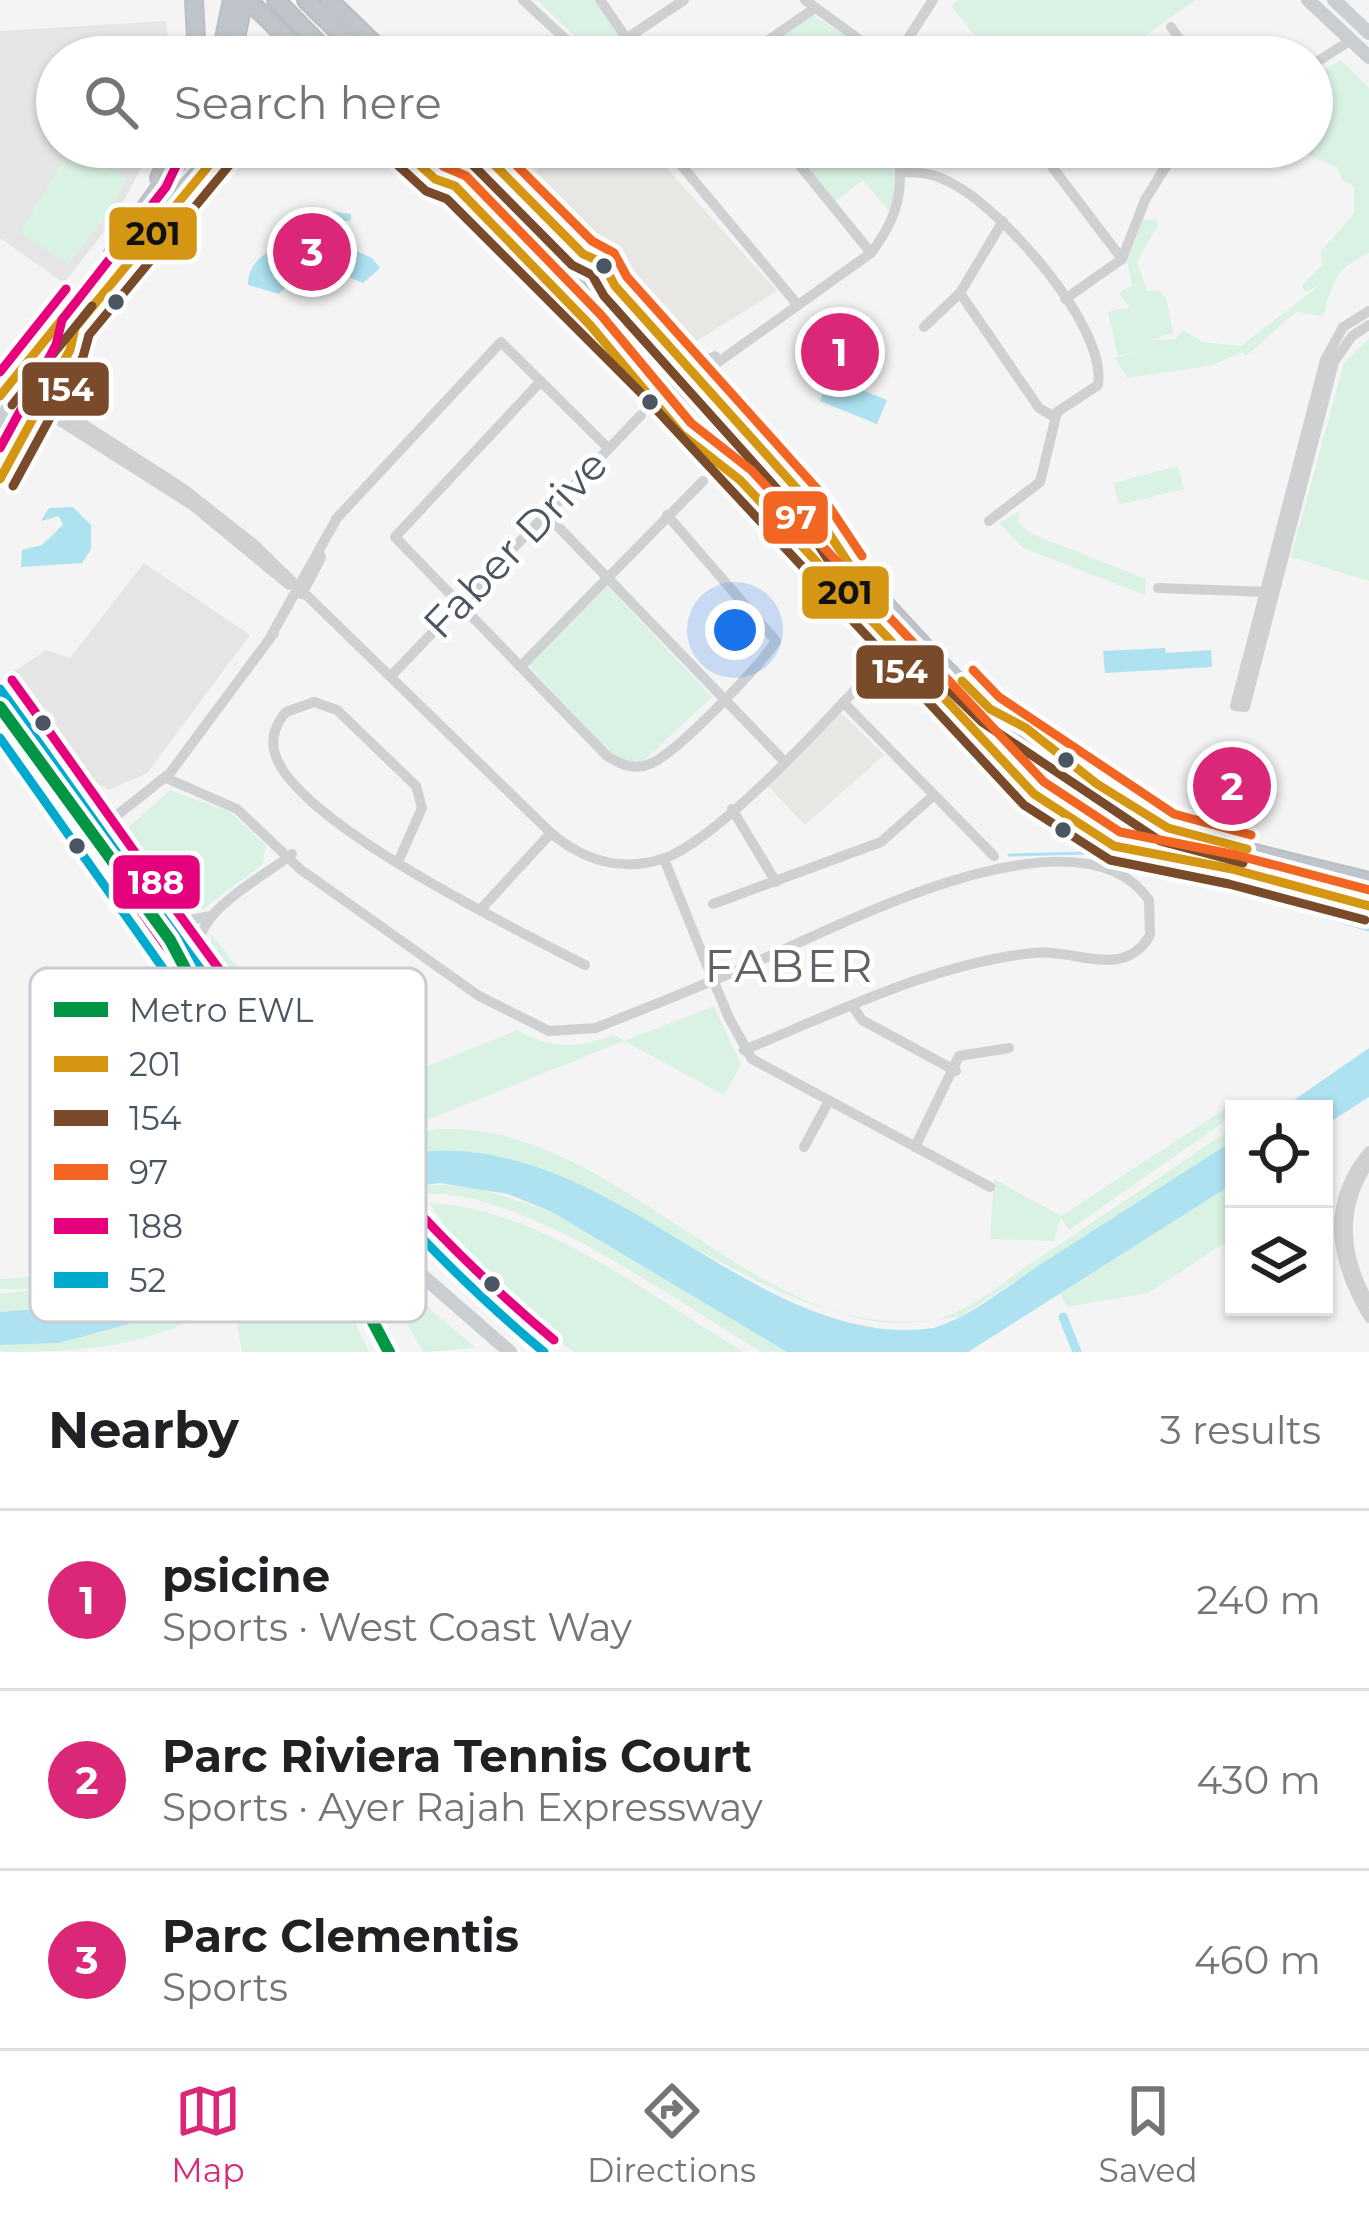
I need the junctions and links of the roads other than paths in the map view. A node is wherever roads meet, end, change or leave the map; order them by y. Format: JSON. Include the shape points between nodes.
{"nodes":[{"id":1,"x":194,"y":0,"type":"edge"},
{"id":2,"x":232,"y":0,"type":"edge"},
{"id":3,"x":246,"y":0,"type":"edge"},
{"id":4,"x":276,"y":0,"type":"edge"},
{"id":5,"x":306,"y":0,"type":"edge"},
{"id":6,"x":329,"y":0,"type":"edge"},
{"id":7,"x":523,"y":0,"type":"edge"},
{"id":8,"x":600,"y":0,"type":"edge"},
{"id":9,"x":684,"y":0,"type":"edge"},
{"id":10,"x":933,"y":0,"type":"edge"},
{"id":11,"x":1308,"y":0,"type":"edge"},
{"id":12,"x":1334,"y":0,"type":"edge"},
{"id":13,"x":808,"y":5,"type":"edge"},
{"id":14,"x":1171,"y":27,"type":"dead end"},
{"id":15,"x":1369,"y":33,"type":"edge"},
{"id":16,"x":196,"y":36,"type":"edge"},
{"id":17,"x":224,"y":36,"type":"edge"},
{"id":18,"x":237,"y":36,"type":"edge"},
{"id":19,"x":284,"y":36,"type":"edge"},
{"id":20,"x":311,"y":36,"type":"edge"},
{"id":21,"x":343,"y":36,"type":"edge"},
{"id":22,"x":366,"y":36,"type":"edge"},
{"id":23,"x":562,"y":36,"type":"edge"},
{"id":24,"x":625,"y":36,"type":"edge"},
{"id":25,"x":631,"y":36,"type":"edge"},
{"id":26,"x":770,"y":36,"type":"edge"},
{"id":27,"x":853,"y":36,"type":"edge"},
{"id":28,"x":910,"y":36,"type":"edge"},
{"id":29,"x":1177,"y":36,"type":"edge"},
{"id":30,"x":1351,"y":40,"type":"junction"},
{"id":31,"x":1333,"y":52,"type":"edge"},
{"id":32,"x":1369,"y":57,"type":"edge"},
{"id":33,"x":163,"y":168,"type":"edge"},
{"id":34,"x":174,"y":168,"type":"edge"},
{"id":35,"x":192,"y":168,"type":"edge"},
{"id":36,"x":204,"y":168,"type":"edge"},
{"id":37,"x":424,"y":168,"type":"edge"},
{"id":38,"x":437,"y":168,"type":"edge"},
{"id":39,"x":475,"y":168,"type":"edge"},
{"id":40,"x":497,"y":168,"type":"edge"},
{"id":41,"x":684,"y":168,"type":"edge"},
{"id":42,"x":802,"y":168,"type":"edge"},
{"id":43,"x":901,"y":168,"type":"edge"},
{"id":44,"x":1053,"y":168,"type":"edge"},
{"id":45,"x":1162,"y":168,"type":"edge"},
{"id":46,"x":901,"y":172,"type":"junction"},
{"id":47,"x":455,"y":186,"type":"junction"},
{"id":48,"x":179,"y":195,"type":"junction"},
{"id":49,"x":1003,"y":221,"type":"junction"},
{"id":50,"x":871,"y":249,"type":"junction"},
{"id":51,"x":113,"y":253,"type":"junction"},
{"id":52,"x":1121,"y":259,"type":"junction"},
{"id":53,"x":960,"y":293,"type":"junction"},
{"id":54,"x":1065,"y":299,"type":"junction"},
{"id":55,"x":796,"y":302,"type":"junction"},
{"id":56,"x":1369,"y":311,"type":"edge"},
{"id":57,"x":1369,"y":325,"type":"edge"},
{"id":58,"x":924,"y":327,"type":"dead end"},
{"id":59,"x":75,"y":328,"type":"junction"},
{"id":60,"x":54,"y":330,"type":"junction"},
{"id":61,"x":674,"y":352,"type":"junction"},
{"id":62,"x":541,"y":381,"type":"junction"},
{"id":63,"x":52,"y":382,"type":"junction"},
{"id":64,"x":709,"y":392,"type":"junction"},
{"id":65,"x":0,"y":396,"type":"edge"},
{"id":66,"x":640,"y":416,"type":"dead end"},
{"id":67,"x":1054,"y":417,"type":"junction"},
{"id":68,"x":0,"y":422,"type":"edge"},
{"id":69,"x":26,"y":428,"type":"junction"},
{"id":70,"x":607,"y":447,"type":"junction"},
{"id":71,"x":0,"y":448,"type":"edge"},
{"id":72,"x":0,"y":479,"type":"edge"},
{"id":73,"x":703,"y":481,"type":"dead end"},
{"id":74,"x":544,"y":512,"type":"junction"},
{"id":75,"x":668,"y":515,"type":"junction"},
{"id":76,"x":989,"y":521,"type":"dead end"},
{"id":77,"x":840,"y":554,"type":"junction"},
{"id":78,"x":609,"y":577,"type":"junction"},
{"id":79,"x":1158,"y":589,"type":"dead end"},
{"id":80,"x":302,"y":592,"type":"junction"},
{"id":81,"x":1272,"y":592,"type":"junction"},
{"id":82,"x":458,"y":602,"type":"junction"},
{"id":83,"x":1252,"y":657,"type":"dead end"},
{"id":84,"x":881,"y":662,"type":"dead end"},
{"id":85,"x":520,"y":666,"type":"junction"},
{"id":86,"x":392,"y":675,"type":"junction"},
{"id":87,"x":0,"y":689,"type":"edge"},
{"id":88,"x":724,"y":699,"type":"junction"},
{"id":89,"x":843,"y":702,"type":"junction"},
{"id":90,"x":0,"y":738,"type":"edge"},
{"id":91,"x":783,"y":760,"type":"junction"},
{"id":92,"x":168,"y":775,"type":"junction"},
{"id":93,"x":933,"y":796,"type":"junction"},
{"id":94,"x":732,"y":809,"type":"junction"},
{"id":95,"x":64,"y":825,"type":"junction"},
{"id":96,"x":101,"y":828,"type":"junction"},
{"id":97,"x":551,"y":833,"type":"junction"},
{"id":98,"x":290,"y":856,"type":"junction"},
{"id":99,"x":994,"y":856,"type":"dead end"},
{"id":100,"x":87,"y":859,"type":"junction"},
{"id":101,"x":664,"y":859,"type":"junction"},
{"id":102,"x":398,"y":862,"type":"junction"},
{"id":103,"x":1369,"y":881,"type":"edge"},
{"id":104,"x":776,"y":882,"type":"junction"},
{"id":105,"x":151,"y":896,"type":"junction"},
{"id":106,"x":713,"y":904,"type":"dead end"},
{"id":107,"x":1369,"y":906,"type":"edge"},
{"id":108,"x":482,"y":908,"type":"junction"},
{"id":109,"x":212,"y":915,"type":"junction"},
{"id":110,"x":585,"y":965,"type":"dead end"},
{"id":111,"x":165,"y":968,"type":"edge"},
{"id":112,"x":204,"y":968,"type":"joint"},
{"id":113,"x":853,"y":1006,"type":"junction"},
{"id":114,"x":1010,"y":1048,"type":"dead end"},
{"id":115,"x":744,"y":1050,"type":"junction"},
{"id":116,"x":956,"y":1071,"type":"junction"},
{"id":117,"x":829,"y":1101,"type":"junction"},
{"id":118,"x":804,"y":1147,"type":"dead end"},
{"id":119,"x":915,"y":1148,"type":"junction"},
{"id":120,"x":1369,"y":1151,"type":"edge"},
{"id":121,"x":1369,"y":1163,"type":"edge"},
{"id":122,"x":990,"y":1186,"type":"dead end"},
{"id":123,"x":1345,"y":1208,"type":"junction"},
{"id":124,"x":426,"y":1247,"type":"edge"},
{"id":125,"x":426,"y":1279,"type":"edge"},
{"id":126,"x":1369,"y":1302,"type":"edge"},
{"id":127,"x":1369,"y":1318,"type":"edge"},
{"id":128,"x":510,"y":1352,"type":"edge"},
{"id":129,"x":544,"y":1352,"type":"edge"}],
"edges":[{"from":1,"to":16,"type":"highway"},
{"from":2,"to":17,"type":"highway"},
{"from":3,"to":18,"type":"highway"},
{"from":3,"to":19,"type":"highway"},
{"from":4,"to":20,"type":"highway"},
{"from":5,"to":21,"type":"highway"},
{"from":6,"to":22,"type":"highway"},
{"from":7,"to":23,"type":"street"},
{"from":8,"to":24,"type":"street"},
{"from":9,"to":25,"type":"street"},
{"from":10,"to":28,"type":"street"},
{"from":11,"to":30,"type":"main road"},
{"from":12,"to":15,"type":"main road"},
{"from":13,"to":26,"type":"street"},
{"from":13,"to":27,"type":"street"},
{"from":14,"to":29,"type":"street"},
{"from":30,"to":31,"type":"street"},
{"from":30,"to":32,"type":"main road"},
{"from":33,"to":51,"type":"highway"},
{"from":34,"to":51,"type":"highway"},
{"from":35,"to":48,"type":"highway"},
{"from":36,"to":48,"type":"highway"},
{"from":37,"to":47,"type":"highway"},
{"from":38,"to":47,"type":"highway"},
{"from":39,"to":77,"type":"highway"},
{"from":40,"to":61,"type":"highway"},
{"from":41,"to":55,"type":"street"},
{"from":42,"to":50,"type":"street"},
{"from":43,"to":46,"type":"street"},
{"from":44,"to":52,"type":"street"},
{"from":45,"to":52,"type":"street"},
{"from":46,"to":49,"type":"street","via":[[944,179]]},
{"from":46,"to":50,"type":"street","via":[[898,207]]},
{"from":47,"to":107,"type":"highway","via":[[983,735],[1073,807],[1151,846]]},
{"from":48,"to":59,"type":"main road"},
{"from":49,"to":53,"type":"street"},
{"from":49,"to":54,"type":"street"},
{"from":50,"to":55,"type":"street"},
{"from":51,"to":60,"type":"main road"},
{"from":52,"to":54,"type":"street"},
{"from":53,"to":58,"type":"street"},
{"from":53,"to":67,"type":"street","via":[[1039,409]]},
{"from":54,"to":67,"type":"street","via":[[1090,336],[1100,379]]},
{"from":55,"to":61,"type":"street","via":[[710,360]]},
{"from":55,"to":64,"type":"street","via":[[710,368]]},
{"from":56,"to":81,"type":"street","via":[[1332,342]]},
{"from":57,"to":81,"type":"street","via":[[1334,362]]},
{"from":59,"to":63,"type":"main road"},
{"from":59,"to":71,"type":"main road"},
{"from":60,"to":65,"type":"main road"},
{"from":60,"to":68,"type":"main road"},
{"from":61,"to":64,"type":"highway"},
{"from":62,"to":70,"type":"street"},
{"from":62,"to":80,"type":"street","via":[[501,342],[338,518]]},
{"from":62,"to":82,"type":"street","via":[[395,536]]},
{"from":63,"to":69,"type":"main road"},
{"from":63,"to":80,"type":"street","via":[[63,410],[199,499]]},
{"from":64,"to":77,"type":"highway","via":[[807,500]]},
{"from":66,"to":70,"type":"street","name":"Faber Drive"},
{"from":67,"to":76,"type":"street","via":[[1040,482]]},
{"from":69,"to":72,"type":"main road"},
{"from":69,"to":80,"type":"street","via":[[43,416],[60,421],[193,506]]},
{"from":70,"to":74,"type":"street","name":"Faber Drive"},
{"from":73,"to":75,"type":"street"},
{"from":74,"to":78,"type":"street"},
{"from":74,"to":82,"type":"street","name":"Faber Drive"},
{"from":75,"to":78,"type":"street"},
{"from":75,"to":88,"type":"street","via":[[775,634],[774,646]]},
{"from":77,"to":103,"type":"highway","via":[[1017,736],[1090,792],[1164,827]]},
{"from":78,"to":85,"type":"street"},
{"from":78,"to":88,"type":"street"},
{"from":79,"to":81,"type":"street"},
{"from":80,"to":86,"type":"street","name":"Faber Drive"},
{"from":80,"to":92,"type":"street"},
{"from":81,"to":83,"type":"street"},
{"from":82,"to":85,"type":"street"},
{"from":82,"to":86,"type":"street","name":"Faber Drive"},
{"from":84,"to":89,"type":"street"},
{"from":85,"to":88,"type":"street","via":[[607,756],[637,767],[655,763]]},
{"from":86,"to":97,"type":"street","name":"Faber Drive"},
{"from":87,"to":96,"type":"main road"},
{"from":88,"to":91,"type":"street"},
{"from":89,"to":91,"type":"street"},
{"from":89,"to":93,"type":"street"},
{"from":90,"to":95,"type":"main road"},
{"from":91,"to":94,"type":"street"},
{"from":92,"to":96,"type":"street"},
{"from":92,"to":98,"type":"street","via":[[230,804]]},
{"from":93,"to":99,"type":"street"},
{"from":93,"to":104,"type":"street","via":[[881,842]]},
{"from":94,"to":101,"type":"street"},
{"from":94,"to":104,"type":"street"},
{"from":95,"to":96,"type":"street"},
{"from":95,"to":100,"type":"main road"},
{"from":96,"to":100,"type":"street"},
{"from":96,"to":105,"type":"main road"},
{"from":97,"to":101,"type":"street","name":"Faber Drive","via":[[595,860]]},
{"from":97,"to":108,"type":"street"},
{"from":98,"to":109,"type":"street"},
{"from":98,"to":113,"type":"street","via":[[479,997],[566,1033],[596,1028],[876,904],[958,878],[1038,864],[1080,866],[1133,882],[1149,900],[1150,935],[1131,957],[1000,957]]},
{"from":100,"to":111,"type":"main road"},
{"from":101,"to":115,"type":"street","bridge":true},
{"from":102,"to":102,"type":"street","via":[[347,832],[280,766],[273,738],[286,712],[314,702],[338,710],[416,786],[422,808]]},
{"from":102,"to":108,"type":"street"},
{"from":104,"to":106,"type":"street"},
{"from":105,"to":109,"type":"street","via":[[180,918]]},
{"from":105,"to":112,"type":"main road"},
{"from":108,"to":110,"type":"street"},
{"from":109,"to":112,"type":"street","via":[[199,935]]},
{"from":113,"to":115,"type":"street"},
{"from":113,"to":116,"type":"street","via":[[862,1019]]},
{"from":114,"to":116,"type":"street","via":[[961,1055]]},
{"from":115,"to":117,"type":"street"},
{"from":116,"to":119,"type":"street"},
{"from":117,"to":118,"type":"street"},
{"from":117,"to":119,"type":"street"},
{"from":119,"to":122,"type":"street"},
{"from":120,"to":123,"type":"street"},
{"from":121,"to":123,"type":"street"},
{"from":123,"to":126,"type":"street","via":[[1348,1252]]},
{"from":123,"to":127,"type":"street","via":[[1337,1252]]},
{"from":124,"to":129,"type":"main road"},
{"from":125,"to":128,"type":"main road"}]}
